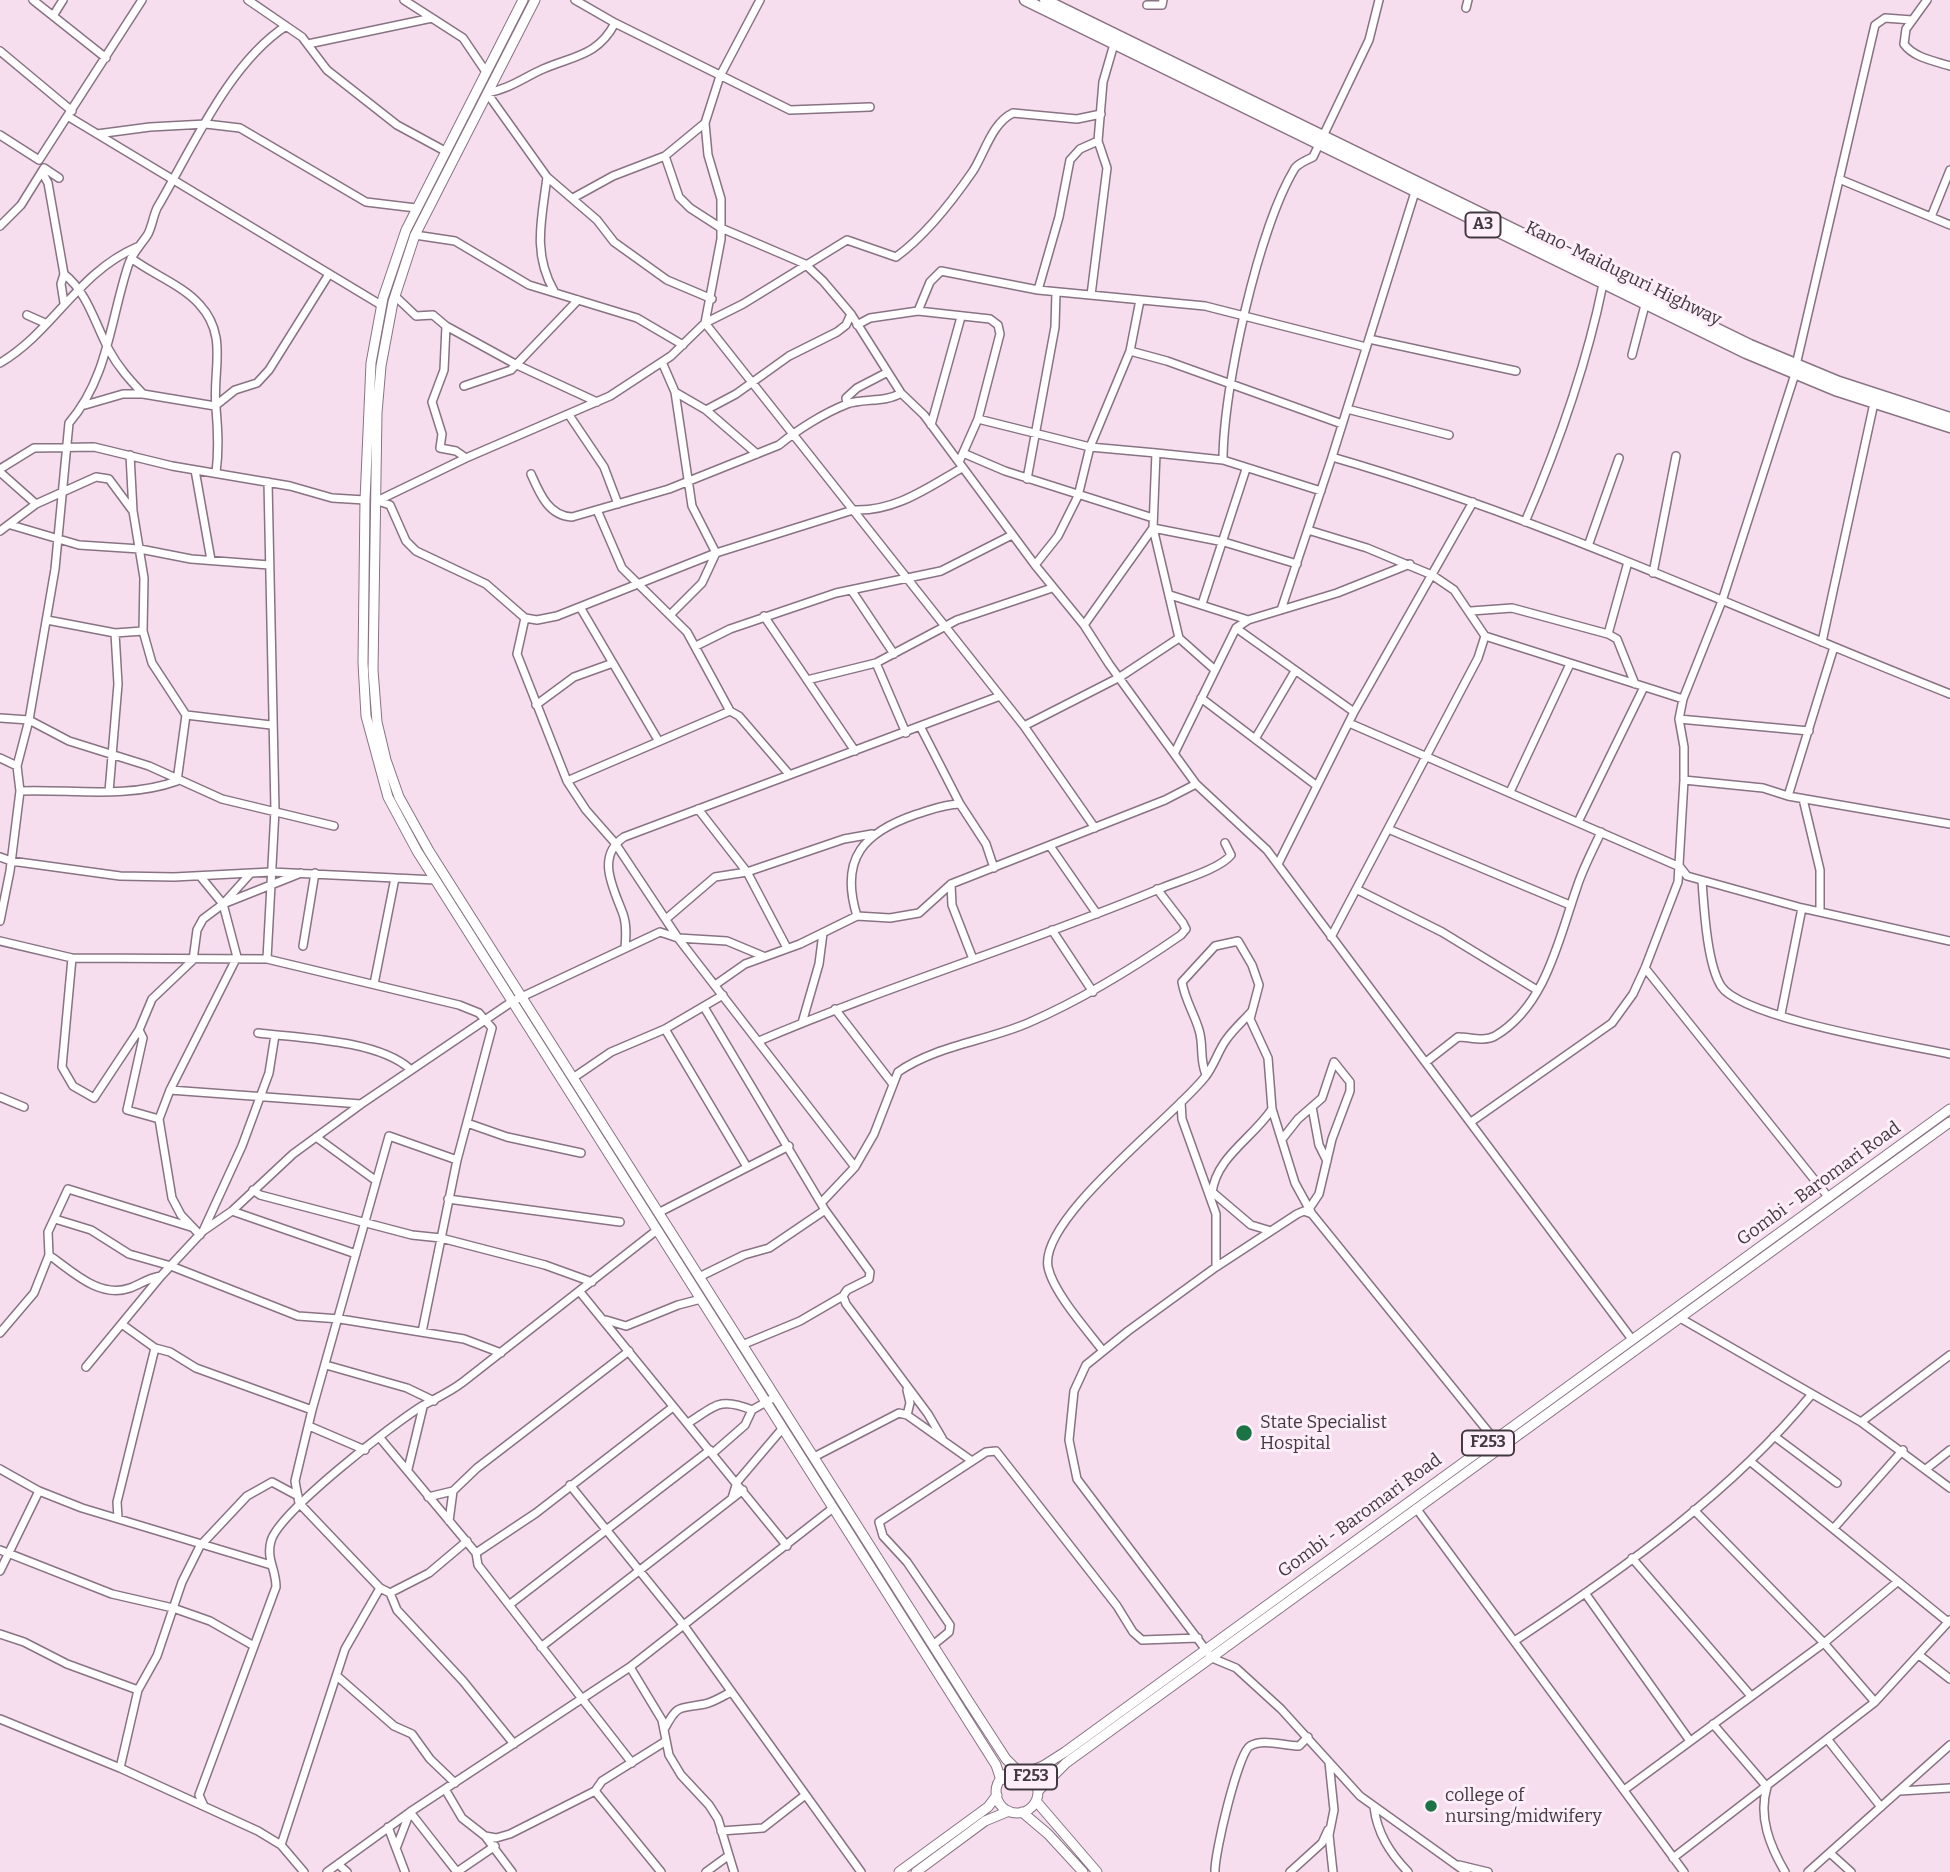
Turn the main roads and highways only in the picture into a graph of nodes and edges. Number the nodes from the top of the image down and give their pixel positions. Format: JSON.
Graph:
{"nodes":[{"id":1,"x":523,"y":0,"type":"edge"},
{"id":2,"x":535,"y":0,"type":"edge"},
{"id":3,"x":1025,"y":0,"type":"edge"},
{"id":4,"x":1045,"y":0,"type":"edge"},
{"id":5,"x":1320,"y":140,"type":"junction"},
{"id":6,"x":1796,"y":369,"type":"junction"},
{"id":7,"x":1950,"y":418,"type":"edge"},
{"id":8,"x":1950,"y":427,"type":"edge"},
{"id":9,"x":517,"y":999,"type":"junction"},
{"id":10,"x":1950,"y":1110,"type":"edge"},
{"id":11,"x":1950,"y":1122,"type":"edge"},
{"id":12,"x":1022,"y":1772,"type":"junction"},
{"id":13,"x":1001,"y":1780,"type":"junction"},
{"id":14,"x":997,"y":1795,"type":"junction"},
{"id":15,"x":1037,"y":1796,"type":"junction"},
{"id":16,"x":1009,"y":1811,"type":"junction"},
{"id":17,"x":1022,"y":1812,"type":"junction"},
{"id":18,"x":899,"y":1872,"type":"edge"},
{"id":19,"x":916,"y":1872,"type":"edge"},
{"id":20,"x":1083,"y":1872,"type":"edge"},
{"id":21,"x":1097,"y":1872,"type":"edge"}],
"edges":[{"from":1,"to":9,"type":"main road"},
{"from":2,"to":9,"type":"main road"},
{"from":3,"to":5,"type":"highway","name":"Kano-Maiduguri Highway","number":"A3"},
{"from":4,"to":5,"type":"highway","name":"Kano-Maiduguri Highway","number":"A3"},
{"from":5,"to":6,"type":"highway","name":"Kano-Maiduguri Highway","number":"A3"},
{"from":5,"to":6,"type":"highway","name":"Kano-Maiduguri Highway","number":"A3"},
{"from":6,"to":7,"type":"highway","name":"Kano-Maiduguri Highway","number":"A3"},
{"from":6,"to":8,"type":"highway","name":"Kano-Maiduguri Highway","number":"A3"},
{"from":9,"to":12,"type":"main road"},
{"from":9,"to":13,"type":"main road"},
{"from":10,"to":12,"type":"main road","name":"Gombi - Baromari Road","number":"F253"},
{"from":11,"to":15,"type":"main road","name":"Gombi - Baromari Road","number":"F253"},
{"from":12,"to":13,"type":"main road","number":"F253"},
{"from":12,"to":15,"type":"main road","number":"F253"},
{"from":13,"to":14,"type":"main road","number":"F253"},
{"from":14,"to":16,"type":"main road","number":"F253"},
{"from":14,"to":18,"type":"main road","number":"F253"},
{"from":15,"to":17,"type":"main road","number":"F253"},
{"from":15,"to":21,"type":"main road"},
{"from":16,"to":17,"type":"main road","number":"F253"},
{"from":16,"to":19,"type":"main road","number":"F253"},
{"from":17,"to":20,"type":"main road"}]}
